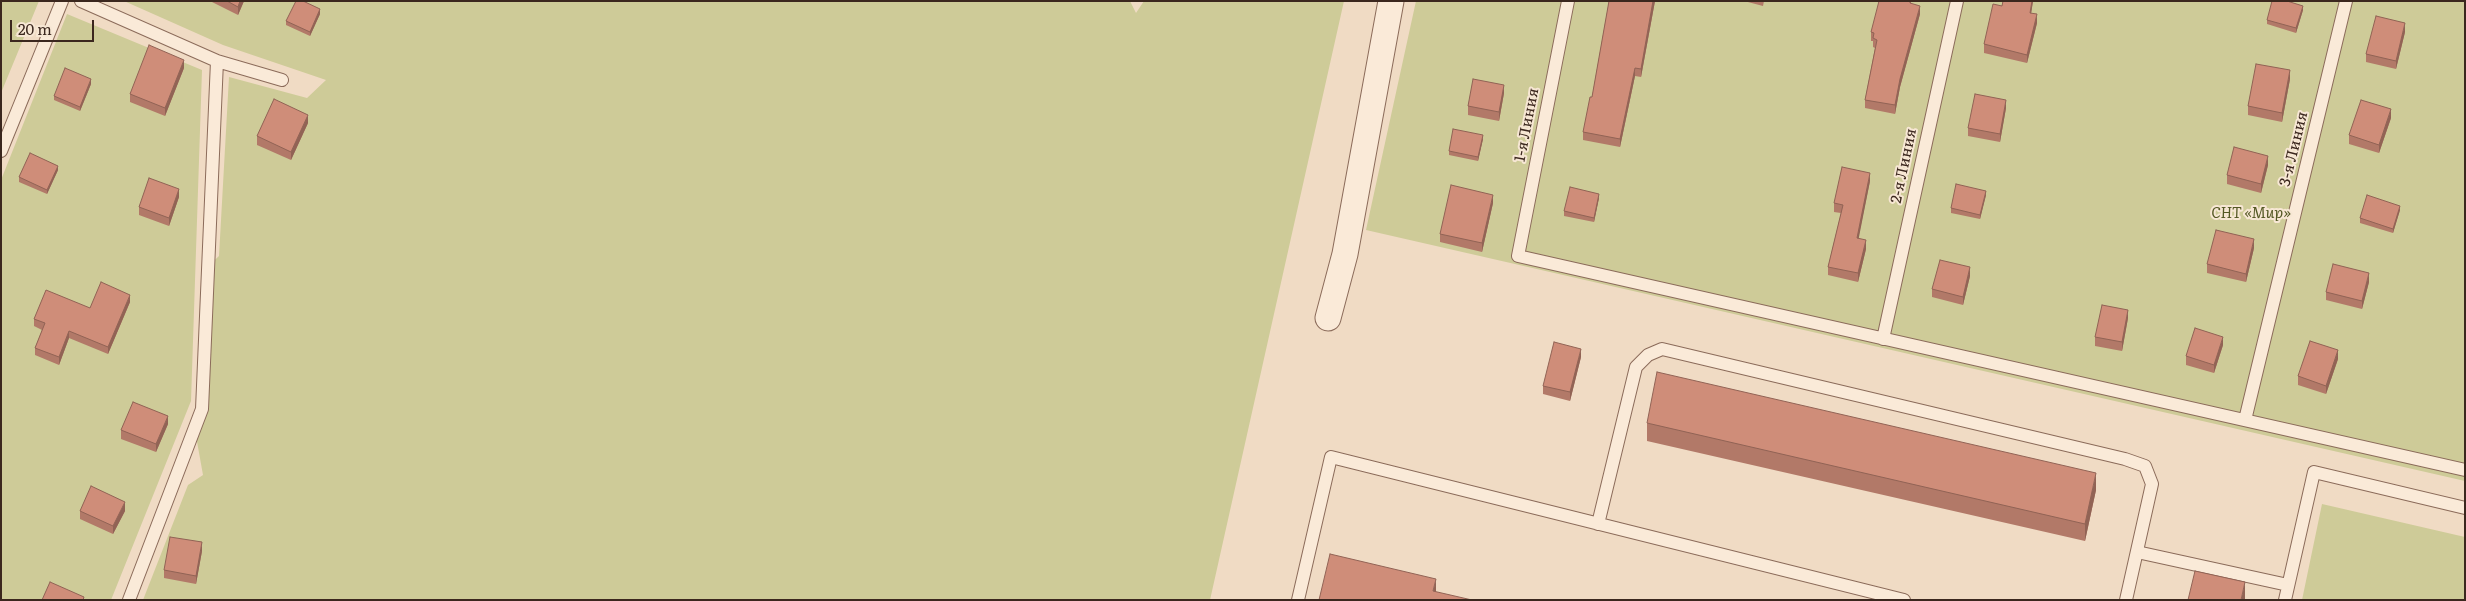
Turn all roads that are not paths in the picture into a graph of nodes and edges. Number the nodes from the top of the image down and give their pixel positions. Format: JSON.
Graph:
{"nodes":[{"id":1,"x":62,"y":1,"type":"edge"},
{"id":2,"x":81,"y":1,"type":"edge"},
{"id":3,"x":1391,"y":1,"type":"edge"},
{"id":4,"x":1568,"y":1,"type":"edge"},
{"id":5,"x":1957,"y":1,"type":"edge"},
{"id":6,"x":2346,"y":1,"type":"edge"},
{"id":7,"x":216,"y":61,"type":"junction"},
{"id":8,"x":282,"y":80,"type":"dead end"},
{"id":9,"x":1,"y":151,"type":"edge"},
{"id":10,"x":1328,"y":318,"type":"dead end"},
{"id":11,"x":1883,"y":339,"type":"junction"},
{"id":12,"x":2245,"y":420,"type":"junction"},
{"id":13,"x":2465,"y":470,"type":"edge"},
{"id":14,"x":2465,"y":508,"type":"edge"},
{"id":15,"x":1598,"y":524,"type":"junction"},
{"id":16,"x":2137,"y":552,"type":"junction"},
{"id":17,"x":2288,"y":585,"type":"junction"},
{"id":18,"x":129,"y":600,"type":"edge"},
{"id":19,"x":1298,"y":600,"type":"edge"},
{"id":20,"x":1904,"y":600,"type":"edge"},
{"id":21,"x":2126,"y":600,"type":"edge"},
{"id":22,"x":2285,"y":600,"type":"edge"}],
"edges":[{"from":1,"to":9,"type":"lane"},
{"from":2,"to":7,"type":"lane"},
{"from":3,"to":10,"type":"street"},
{"from":4,"to":11,"type":"lane","name":"1-я Линия"},
{"from":5,"to":11,"type":"lane","name":"2-я Линия"},
{"from":6,"to":12,"type":"lane","name":"3-я Линия"},
{"from":7,"to":8,"type":"lane"},
{"from":7,"to":18,"type":"lane"},
{"from":11,"to":12,"type":"lane"},
{"from":12,"to":13,"type":"lane"},
{"from":14,"to":17,"type":"lane"},
{"from":15,"to":16,"type":"lane"},
{"from":15,"to":19,"type":"lane"},
{"from":15,"to":20,"type":"lane"},
{"from":16,"to":17,"type":"lane"},
{"from":16,"to":21,"type":"lane"},
{"from":17,"to":22,"type":"lane"}]}
